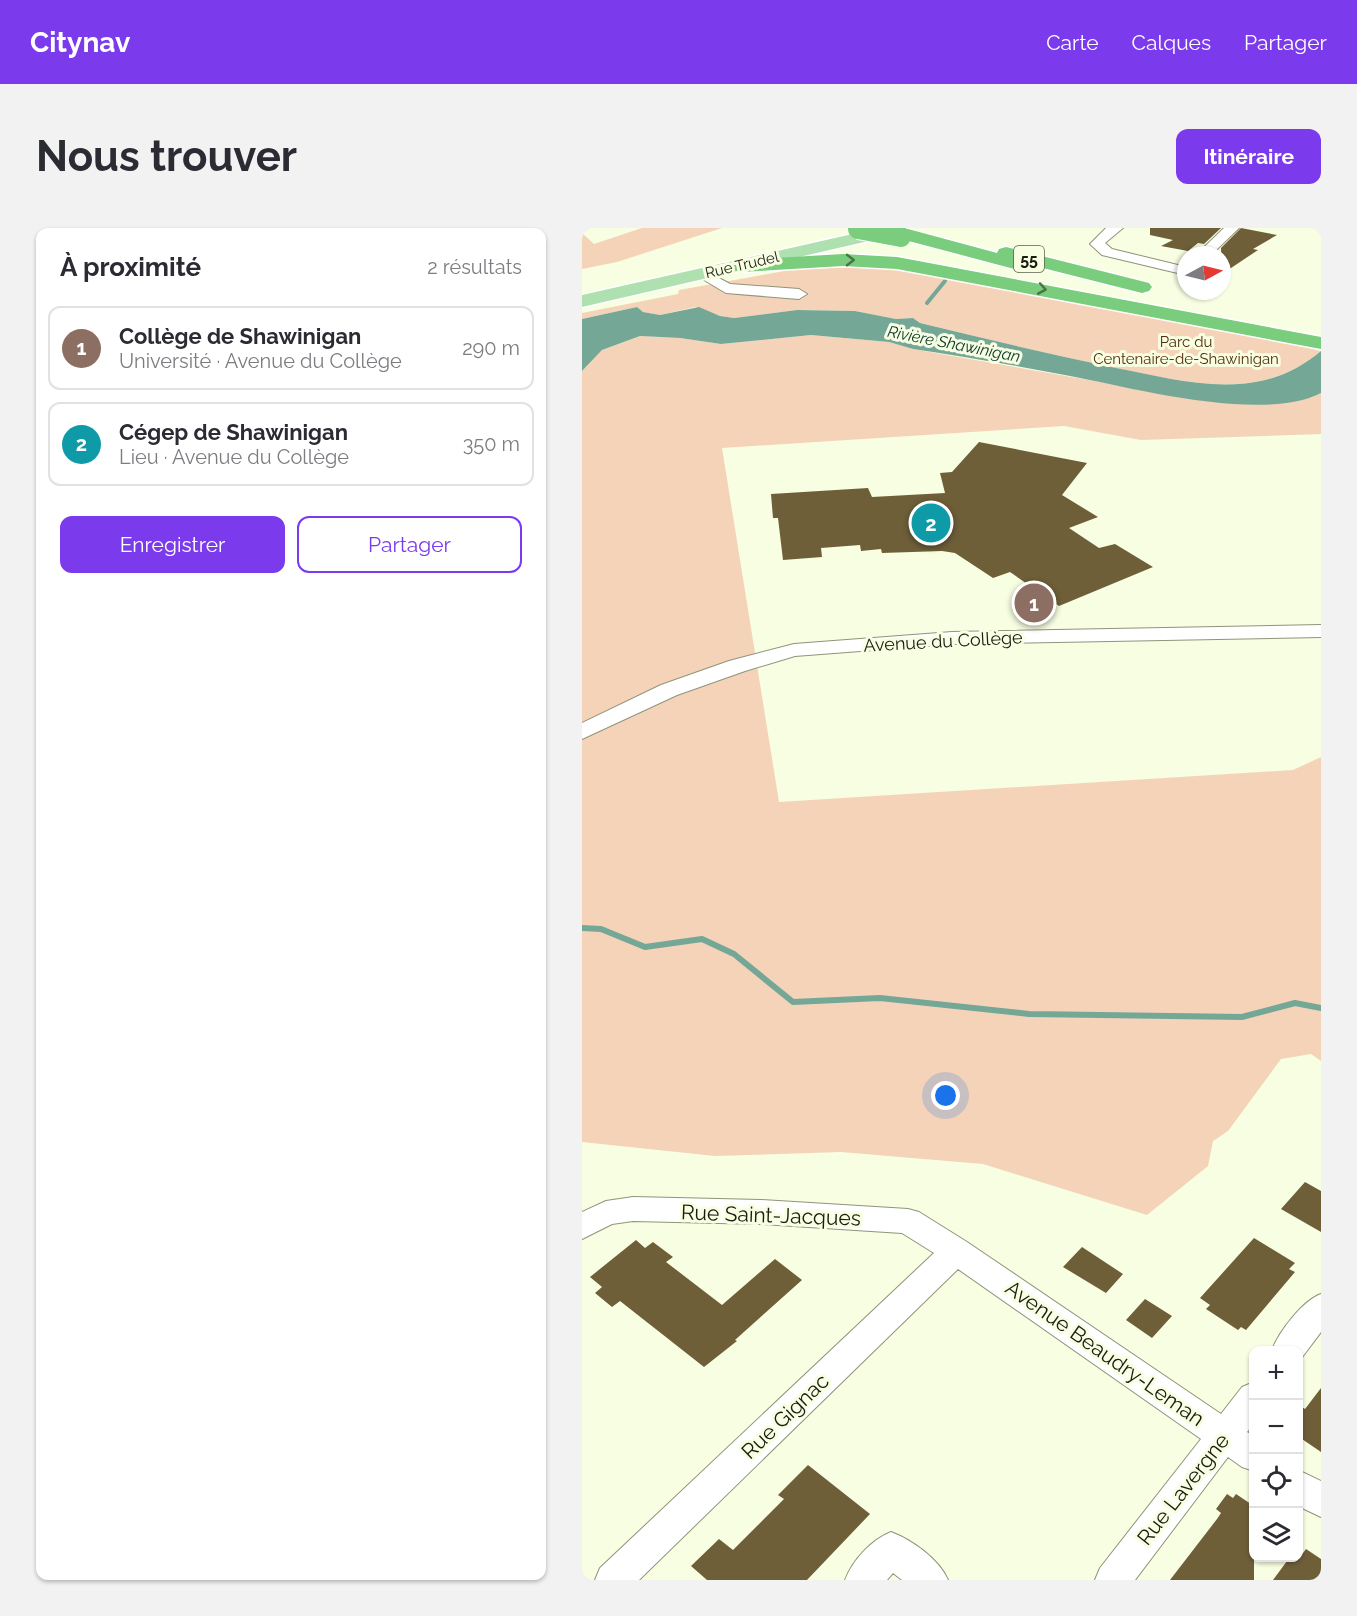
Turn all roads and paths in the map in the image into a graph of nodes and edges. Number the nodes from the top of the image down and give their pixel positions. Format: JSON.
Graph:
{"nodes":[{"id":1,"x":856,"y":228,"type":"edge"},
{"id":2,"x":880,"y":228,"type":"edge"},
{"id":3,"x":1116,"y":228,"type":"edge"},
{"id":4,"x":1232,"y":228,"type":"edge"},
{"id":5,"x":908,"y":232,"type":"edge"},
{"id":6,"x":947,"y":237,"type":"edge"},
{"id":7,"x":1213,"y":246,"type":"edge"},
{"id":8,"x":741,"y":266,"type":"junction"},
{"id":9,"x":1177,"y":269,"type":"edge"},
{"id":10,"x":704,"y":274,"type":"junction"},
{"id":11,"x":1136,"y":286,"type":"junction"},
{"id":12,"x":776,"y":292,"type":"junction"},
{"id":13,"x":1159,"y":292,"type":"dead end"},
{"id":14,"x":799,"y":294,"type":"dead end"},
{"id":15,"x":1188,"y":300,"type":"edge"},
{"id":16,"x":582,"y":301,"type":"edge"},
{"id":17,"x":764,"y":304,"type":"dead end"},
{"id":18,"x":1280,"y":330,"type":"junction"},
{"id":19,"x":1321,"y":333,"type":"edge"},
{"id":20,"x":1321,"y":342,"type":"edge"},
{"id":21,"x":1321,"y":631,"type":"edge"},
{"id":22,"x":582,"y":732,"type":"edge"},
{"id":23,"x":582,"y":1227,"type":"edge"},
{"id":24,"x":956,"y":1251,"type":"junction"},
{"id":25,"x":1321,"y":1307,"type":"edge"},
{"id":26,"x":1291,"y":1346,"type":"edge"},
{"id":27,"x":1252,"y":1400,"type":"edge"},
{"id":28,"x":1224,"y":1436,"type":"junction"},
{"id":29,"x":1251,"y":1454,"type":"edge"},
{"id":30,"x":1303,"y":1489,"type":"edge"},
{"id":31,"x":1321,"y":1501,"type":"edge"},
{"id":32,"x":613,"y":1580,"type":"edge"},
{"id":33,"x":863,"y":1580,"type":"edge"},
{"id":34,"x":930,"y":1580,"type":"edge"},
{"id":35,"x":1113,"y":1580,"type":"edge"}],
"edges":[{"from":1,"to":5,"type":"highway","bridge":true},
{"from":2,"to":5,"type":"highway","number":"55","bridge":true},
{"from":3,"to":9,"type":"street"},
{"from":4,"to":7,"type":"street"},
{"from":5,"to":6,"type":"highway"},
{"from":5,"to":8,"type":"main road","name":"Rue Trudel"},
{"from":5,"to":11,"type":"highway","number":"55"},
{"from":6,"to":11,"type":"highway"},
{"from":6,"to":18,"type":"highway","number":"55"},
{"from":8,"to":10,"type":"main road","name":"Rue Trudel"},
{"from":8,"to":18,"type":"highway","one_way":true},
{"from":10,"to":12,"type":"street"},
{"from":10,"to":16,"type":"main road","name":"Rue Trudel"},
{"from":11,"to":13,"type":"highway","number":"55"},
{"from":12,"to":14,"type":"street"},
{"from":12,"to":17,"type":"street"},
{"from":15,"to":18,"type":"highway","number":"55"},
{"from":18,"to":19,"type":"highway","number":"55"},
{"from":18,"to":20,"type":"highway"},
{"from":21,"to":22,"type":"street","name":"Avenue du Collège"},
{"from":23,"to":24,"type":"street","name":"Rue Saint-Jacques"},
{"from":24,"to":28,"type":"street","name":"Avenue Beaudry-Leman"},
{"from":24,"to":32,"type":"street","name":"Rue Gignac"},
{"from":25,"to":26,"type":"street"},
{"from":27,"to":28,"type":"street","name":"Rue Lavergne"},
{"from":28,"to":29,"type":"street","name":"Avenue Beaudry-Leman"},
{"from":28,"to":35,"type":"street","name":"Rue Lavergne"},
{"from":30,"to":31,"type":"street"},
{"from":33,"to":34,"type":"street"}]}
